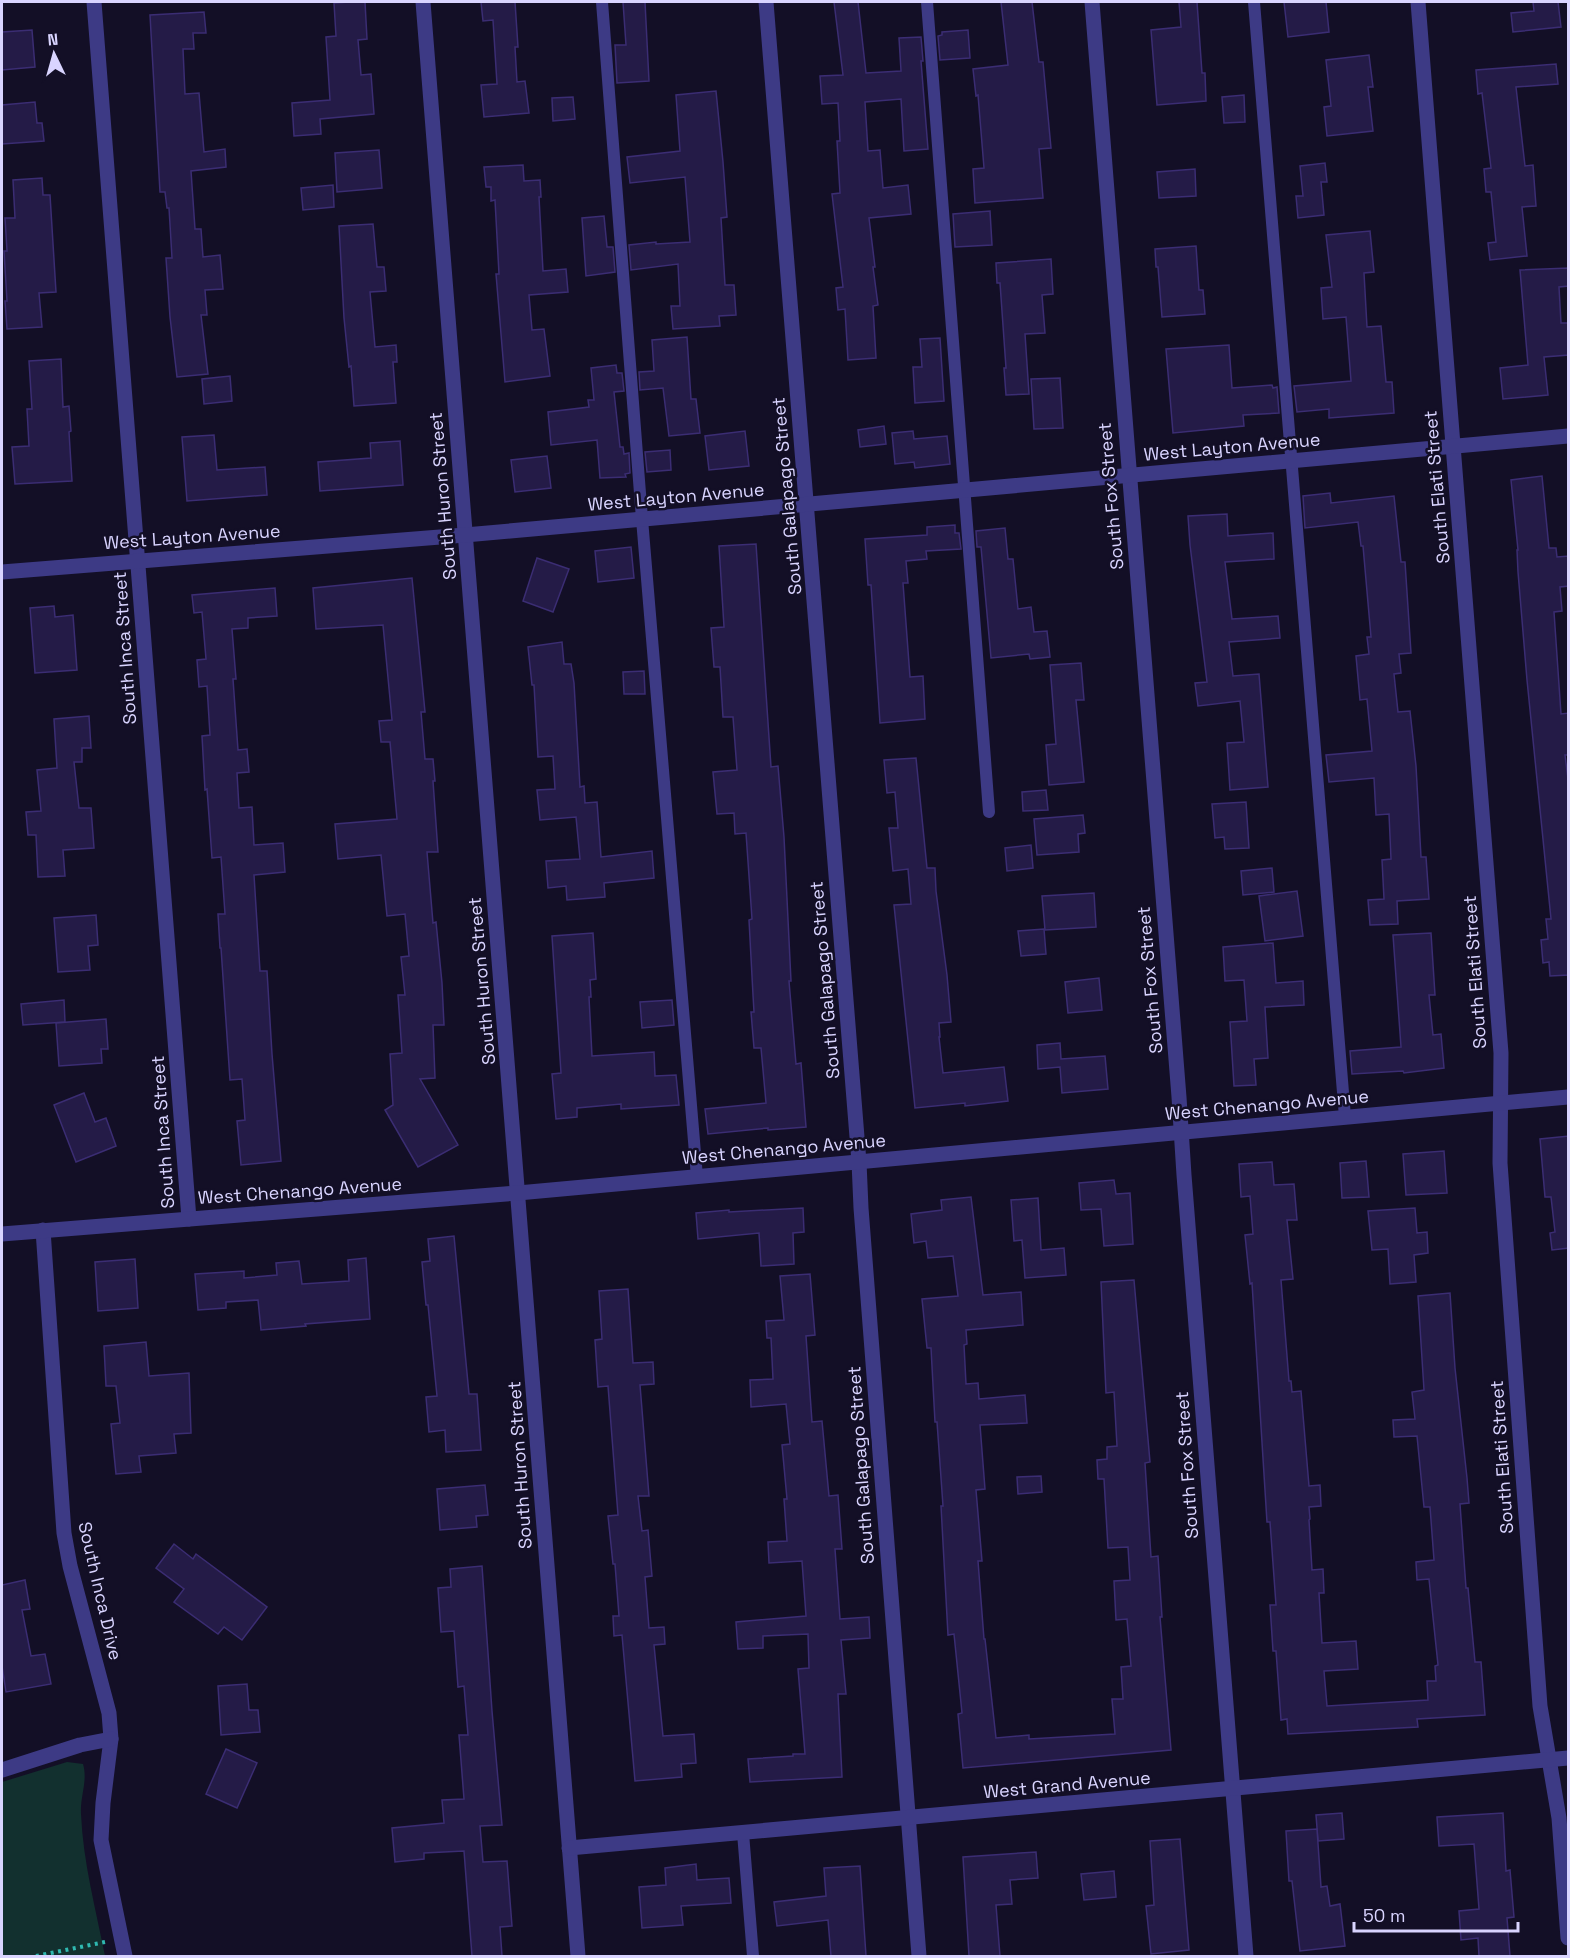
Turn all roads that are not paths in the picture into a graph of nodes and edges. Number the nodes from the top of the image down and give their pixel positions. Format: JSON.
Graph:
{"nodes":[{"id":1,"x":94,"y":2,"type":"edge"},
{"id":2,"x":423,"y":2,"type":"edge"},
{"id":3,"x":602,"y":2,"type":"edge"},
{"id":4,"x":766,"y":2,"type":"edge"},
{"id":5,"x":927,"y":2,"type":"edge"},
{"id":6,"x":1092,"y":2,"type":"edge"},
{"id":7,"x":1254,"y":2,"type":"edge"},
{"id":8,"x":1419,"y":2,"type":"edge"},
{"id":9,"x":1569,"y":436,"type":"edge"},
{"id":10,"x":1453,"y":446,"type":"junction"},
{"id":11,"x":1290,"y":461,"type":"junction"},
{"id":12,"x":1129,"y":476,"type":"junction"},
{"id":13,"x":965,"y":490,"type":"junction"},
{"id":14,"x":807,"y":504,"type":"junction"},
{"id":15,"x":642,"y":519,"type":"junction"},
{"id":16,"x":465,"y":535,"type":"junction"},
{"id":17,"x":138,"y":560,"type":"junction"},
{"id":18,"x":2,"y":572,"type":"edge"},
{"id":19,"x":989,"y":812,"type":"dead end"},
{"id":20,"x":1569,"y":1097,"type":"edge"},
{"id":21,"x":1501,"y":1103,"type":"junction"},
{"id":22,"x":1345,"y":1117,"type":"junction"},
{"id":23,"x":1181,"y":1133,"type":"junction"},
{"id":24,"x":859,"y":1162,"type":"junction"},
{"id":25,"x":697,"y":1177,"type":"junction"},
{"id":26,"x":518,"y":1193,"type":"junction"},
{"id":27,"x":189,"y":1219,"type":"junction"},
{"id":28,"x":43,"y":1230,"type":"junction"},
{"id":29,"x":2,"y":1234,"type":"edge"},
{"id":30,"x":111,"y":1739,"type":"junction"},
{"id":31,"x":1569,"y":1758,"type":"edge"},
{"id":32,"x":1549,"y":1760,"type":"junction"},
{"id":33,"x":2,"y":1770,"type":"edge"},
{"id":34,"x":1231,"y":1790,"type":"junction"},
{"id":35,"x":908,"y":1818,"type":"junction"},
{"id":36,"x":743,"y":1833,"type":"junction"},
{"id":37,"x":569,"y":1848,"type":"junction"},
{"id":38,"x":1569,"y":1938,"type":"edge"},
{"id":39,"x":124,"y":1956,"type":"edge"},
{"id":40,"x":578,"y":1956,"type":"edge"},
{"id":41,"x":753,"y":1956,"type":"edge"},
{"id":42,"x":919,"y":1956,"type":"edge"},
{"id":43,"x":1246,"y":1956,"type":"edge"}],
"edges":[{"from":1,"to":17,"type":"street","name":"South Inca Street"},
{"from":2,"to":16,"type":"street","name":"South Huron Street"},
{"from":3,"to":15,"type":"lane"},
{"from":4,"to":14,"type":"street","name":"South Galapago Street"},
{"from":5,"to":13,"type":"lane"},
{"from":6,"to":12,"type":"street","name":"South Fox Street"},
{"from":7,"to":11,"type":"lane"},
{"from":8,"to":10,"type":"street","name":"South Elati Street"},
{"from":9,"to":10,"type":"street","name":"West Layton Avenue"},
{"from":10,"to":11,"type":"street","name":"West Layton Avenue"},
{"from":10,"to":21,"type":"street","name":"South Elati Street"},
{"from":11,"to":12,"type":"street","name":"West Layton Avenue"},
{"from":11,"to":22,"type":"lane"},
{"from":12,"to":13,"type":"street","name":"West Layton Avenue"},
{"from":12,"to":23,"type":"street","name":"South Fox Street"},
{"from":13,"to":14,"type":"street","name":"West Layton Avenue"},
{"from":13,"to":19,"type":"lane"},
{"from":14,"to":15,"type":"street","name":"West Layton Avenue"},
{"from":14,"to":24,"type":"street","name":"South Galapago Street"},
{"from":15,"to":16,"type":"street","name":"West Layton Avenue"},
{"from":15,"to":25,"type":"lane"},
{"from":16,"to":17,"type":"street","name":"West Layton Avenue"},
{"from":16,"to":26,"type":"street","name":"South Huron Street"},
{"from":17,"to":18,"type":"street","name":"West Layton Avenue"},
{"from":17,"to":27,"type":"street","name":"South Inca Street"},
{"from":20,"to":21,"type":"street","name":"West Chenango Avenue"},
{"from":21,"to":22,"type":"street","name":"West Chenango Avenue"},
{"from":21,"to":32,"type":"street","name":"South Elati Street"},
{"from":22,"to":23,"type":"street","name":"West Chenango Avenue"},
{"from":23,"to":24,"type":"street","name":"West Chenango Avenue"},
{"from":23,"to":34,"type":"street","name":"South Fox Street"},
{"from":24,"to":25,"type":"street","name":"West Chenango Avenue"},
{"from":24,"to":35,"type":"street","name":"South Galapago Street"},
{"from":25,"to":26,"type":"street","name":"West Chenango Avenue"},
{"from":26,"to":27,"type":"street","name":"West Chenango Avenue"},
{"from":26,"to":37,"type":"street","name":"South Huron Street"},
{"from":27,"to":28,"type":"street","name":"West Chenango Avenue"},
{"from":28,"to":29,"type":"street","name":"West Chenango Avenue"},
{"from":28,"to":30,"type":"street","name":"South Inca Drive"},
{"from":30,"to":33,"type":"street"},
{"from":30,"to":39,"type":"street","name":"South Inca Drive"},
{"from":31,"to":32,"type":"street","name":"West Grand Avenue"},
{"from":32,"to":34,"type":"street","name":"West Grand Avenue"},
{"from":32,"to":38,"type":"street","name":"South Elati Street"},
{"from":34,"to":35,"type":"street","name":"West Grand Avenue"},
{"from":34,"to":43,"type":"street","name":"South Fox Street"},
{"from":35,"to":36,"type":"street","name":"West Grand Avenue"},
{"from":35,"to":42,"type":"street","name":"South Galapago Street"},
{"from":36,"to":37,"type":"street","name":"West Grand Avenue"},
{"from":36,"to":41,"type":"lane"},
{"from":37,"to":40,"type":"street","name":"South Huron Street"}]}
